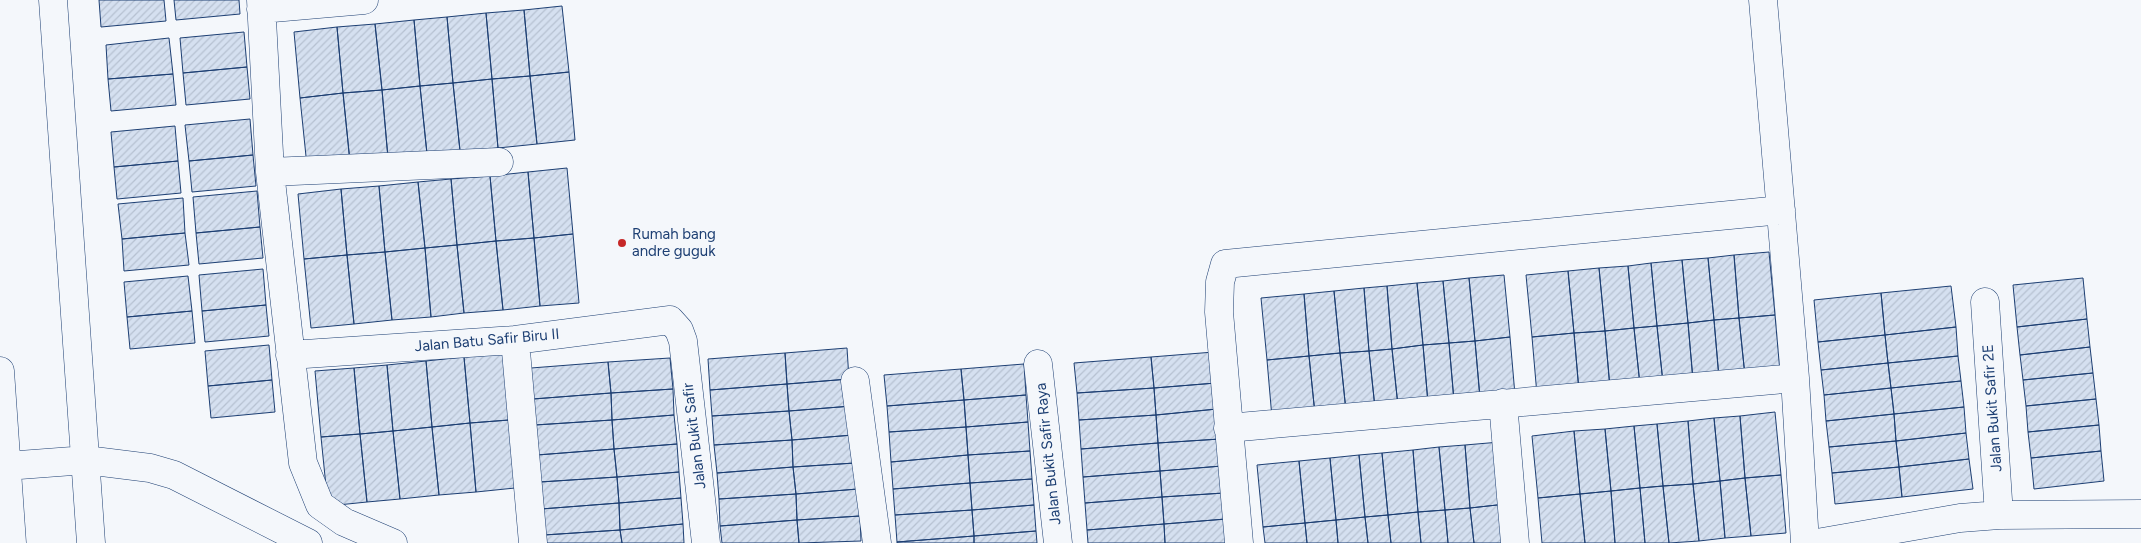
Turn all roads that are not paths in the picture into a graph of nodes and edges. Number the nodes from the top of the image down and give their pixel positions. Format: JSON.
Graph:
{"nodes":[{"id":1,"x":53,"y":0,"type":"edge"},
{"id":2,"x":364,"y":0,"type":"edge"},
{"id":3,"x":1763,"y":0,"type":"edge"},
{"id":4,"x":261,"y":4,"type":"edge"},
{"id":5,"x":499,"y":162,"type":"dead end"},
{"id":6,"x":270,"y":172,"type":"junction"},
{"id":7,"x":1781,"y":210,"type":"junction"},
{"id":8,"x":1984,"y":302,"type":"dead end"},
{"id":9,"x":679,"y":330,"type":"joint"},
{"id":10,"x":515,"y":340,"type":"junction"},
{"id":11,"x":290,"y":355,"type":"junction"},
{"id":12,"x":1038,"y":364,"type":"dead end"},
{"id":13,"x":0,"y":370,"type":"edge"},
{"id":14,"x":1795,"y":378,"type":"junction"},
{"id":15,"x":855,"y":381,"type":"dead end"},
{"id":16,"x":1503,"y":404,"type":"junction"},
{"id":17,"x":2,"y":417,"type":"edge"},
{"id":18,"x":1228,"y":428,"type":"junction"},
{"id":19,"x":14,"y":460,"type":"junction"},
{"id":20,"x":78,"y":460,"type":"junction"},
{"id":21,"x":2141,"y":514,"type":"edge"},
{"id":22,"x":1999,"y":515,"type":"junction"},
{"id":23,"x":12,"y":543,"type":"edge"},
{"id":24,"x":91,"y":543,"type":"edge"},
{"id":25,"x":308,"y":543,"type":"edge"},
{"id":26,"x":393,"y":543,"type":"edge"},
{"id":27,"x":533,"y":543,"type":"edge"},
{"id":28,"x":706,"y":543,"type":"edge"},
{"id":29,"x":877,"y":543,"type":"edge"},
{"id":30,"x":1058,"y":543,"type":"edge"},
{"id":31,"x":1239,"y":543,"type":"edge"},
{"id":32,"x":1515,"y":543,"type":"edge"},
{"id":33,"x":1805,"y":543,"type":"edge"},
{"id":34,"x":1817,"y":543,"type":"edge"}],
"edges":[{"from":1,"to":20,"type":"street"},
{"from":2,"to":4,"type":"street"},
{"from":3,"to":7,"type":"street"},
{"from":4,"to":6,"type":"street"},
{"from":5,"to":6,"type":"street"},
{"from":6,"to":11,"type":"street"},
{"from":7,"to":14,"type":"street"},
{"from":7,"to":18,"type":"street"},
{"from":8,"to":22,"type":"street","name":"Jalan Bukit Safir 2E"},
{"from":9,"to":10,"type":"street","name":"Jalan Batu Safir Biru II"},
{"from":9,"to":28,"type":"street","name":"Jalan Bukit Safir"},
{"from":10,"to":11,"type":"street","name":"Jalan Batu Safir Biru II"},
{"from":10,"to":27,"type":"street"},
{"from":11,"to":26,"type":"street"},
{"from":12,"to":30,"type":"street","name":"Jalan Bukit Safir Raya"},
{"from":13,"to":17,"type":"street"},
{"from":14,"to":16,"type":"street"},
{"from":14,"to":33,"type":"street"},
{"from":15,"to":29,"type":"street"},
{"from":16,"to":18,"type":"street"},
{"from":16,"to":32,"type":"street"},
{"from":17,"to":19,"type":"street"},
{"from":18,"to":31,"type":"street"},
{"from":19,"to":20,"type":"street"},
{"from":19,"to":23,"type":"street"},
{"from":20,"to":24,"type":"street"},
{"from":20,"to":25,"type":"street"},
{"from":21,"to":22,"type":"street"},
{"from":22,"to":34,"type":"street"}]}
